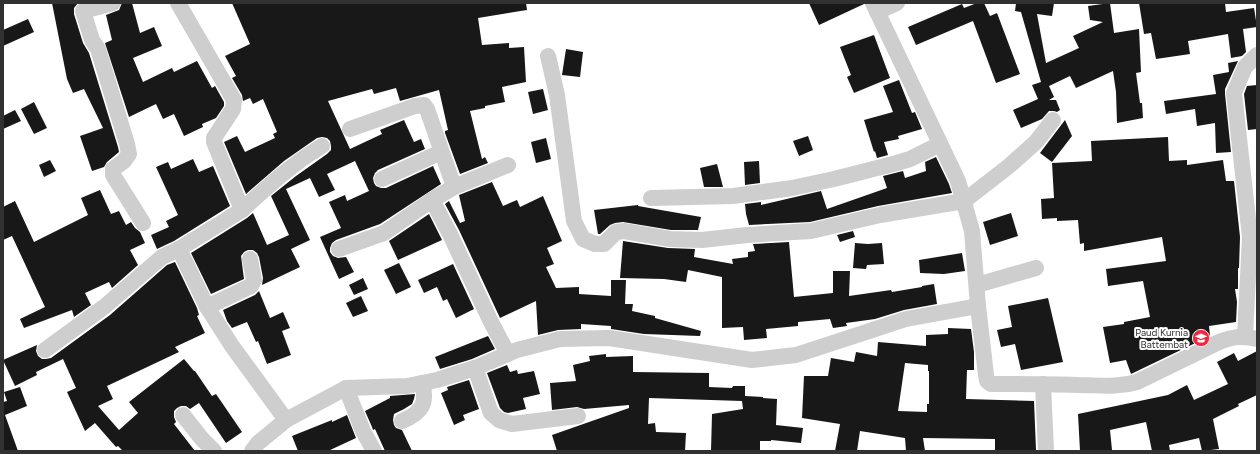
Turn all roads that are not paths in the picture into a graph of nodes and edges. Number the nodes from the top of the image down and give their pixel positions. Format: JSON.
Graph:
{"nodes":[{"id":1,"x":113,"y":3,"type":"edge"},
{"id":2,"x":178,"y":3,"type":"edge"},
{"id":3,"x":897,"y":3,"type":"edge"},
{"id":4,"x":875,"y":8,"type":"edge"},
{"id":5,"x":1257,"y":55,"type":"edge"},
{"id":6,"x":548,"y":56,"type":"dead end"},
{"id":7,"x":1053,"y":120,"type":"dead end"},
{"id":8,"x":350,"y":129,"type":"dead end"},
{"id":9,"x":940,"y":144,"type":"junction"},
{"id":10,"x":322,"y":146,"type":"dead end"},
{"id":11,"x":441,"y":152,"type":"junction"},
{"id":12,"x":508,"y":165,"type":"dead end"},
{"id":13,"x":382,"y":179,"type":"dead end"},
{"id":14,"x":454,"y":188,"type":"junction"},
{"id":15,"x":651,"y":198,"type":"dead end"},
{"id":16,"x":432,"y":200,"type":"junction"},
{"id":17,"x":964,"y":200,"type":"junction"},
{"id":18,"x":242,"y":210,"type":"junction"},
{"id":19,"x":142,"y":223,"type":"dead end"},
{"id":20,"x":179,"y":249,"type":"junction"},
{"id":21,"x":339,"y":249,"type":"dead end"},
{"id":22,"x":250,"y":259,"type":"dead end"},
{"id":23,"x":1036,"y":268,"type":"dead end"},
{"id":24,"x":977,"y":285,"type":"junction"},
{"id":25,"x":978,"y":306,"type":"junction"},
{"id":26,"x":207,"y":307,"type":"junction"},
{"id":27,"x":1251,"y":338,"type":"edge"},
{"id":28,"x":45,"y":350,"type":"dead end"},
{"id":29,"x":508,"y":354,"type":"junction"},
{"id":30,"x":474,"y":368,"type":"junction"},
{"id":31,"x":422,"y":383,"type":"junction"},
{"id":32,"x":1043,"y":384,"type":"junction"},
{"id":33,"x":346,"y":388,"type":"junction"},
{"id":34,"x":183,"y":416,"type":"dead end"},
{"id":35,"x":578,"y":416,"type":"dead end"},
{"id":36,"x":286,"y":420,"type":"junction"},
{"id":37,"x":402,"y":421,"type":"dead end"},
{"id":38,"x":213,"y":450,"type":"edge"},
{"id":39,"x":252,"y":451,"type":"edge"},
{"id":40,"x":374,"y":451,"type":"edge"},
{"id":41,"x":1046,"y":451,"type":"edge"}],
"edges":[{"from":1,"to":19,"type":"street"},
{"from":2,"to":18,"type":"street"},
{"from":3,"to":4,"type":"street"},
{"from":4,"to":9,"type":"street"},
{"from":5,"to":27,"type":"street"},
{"from":6,"to":17,"type":"street"},
{"from":7,"to":17,"type":"street"},
{"from":8,"to":11,"type":"street"},
{"from":9,"to":15,"type":"street"},
{"from":9,"to":17,"type":"street"},
{"from":10,"to":18,"type":"street"},
{"from":11,"to":13,"type":"street"},
{"from":11,"to":14,"type":"street"},
{"from":12,"to":14,"type":"street"},
{"from":14,"to":16,"type":"street"},
{"from":16,"to":21,"type":"street"},
{"from":16,"to":29,"type":"street"},
{"from":17,"to":24,"type":"street"},
{"from":18,"to":20,"type":"street"},
{"from":20,"to":26,"type":"street"},
{"from":20,"to":28,"type":"street"},
{"from":22,"to":26,"type":"street"},
{"from":23,"to":24,"type":"street"},
{"from":24,"to":25,"type":"street"},
{"from":25,"to":29,"type":"street"},
{"from":25,"to":32,"type":"street"},
{"from":26,"to":36,"type":"street"},
{"from":27,"to":32,"type":"street"},
{"from":29,"to":30,"type":"street"},
{"from":30,"to":31,"type":"street"},
{"from":30,"to":35,"type":"street"},
{"from":31,"to":33,"type":"street"},
{"from":31,"to":37,"type":"street"},
{"from":32,"to":41,"type":"street"},
{"from":33,"to":36,"type":"street"},
{"from":33,"to":40,"type":"street"},
{"from":34,"to":38,"type":"street"},
{"from":36,"to":39,"type":"street"}]}
